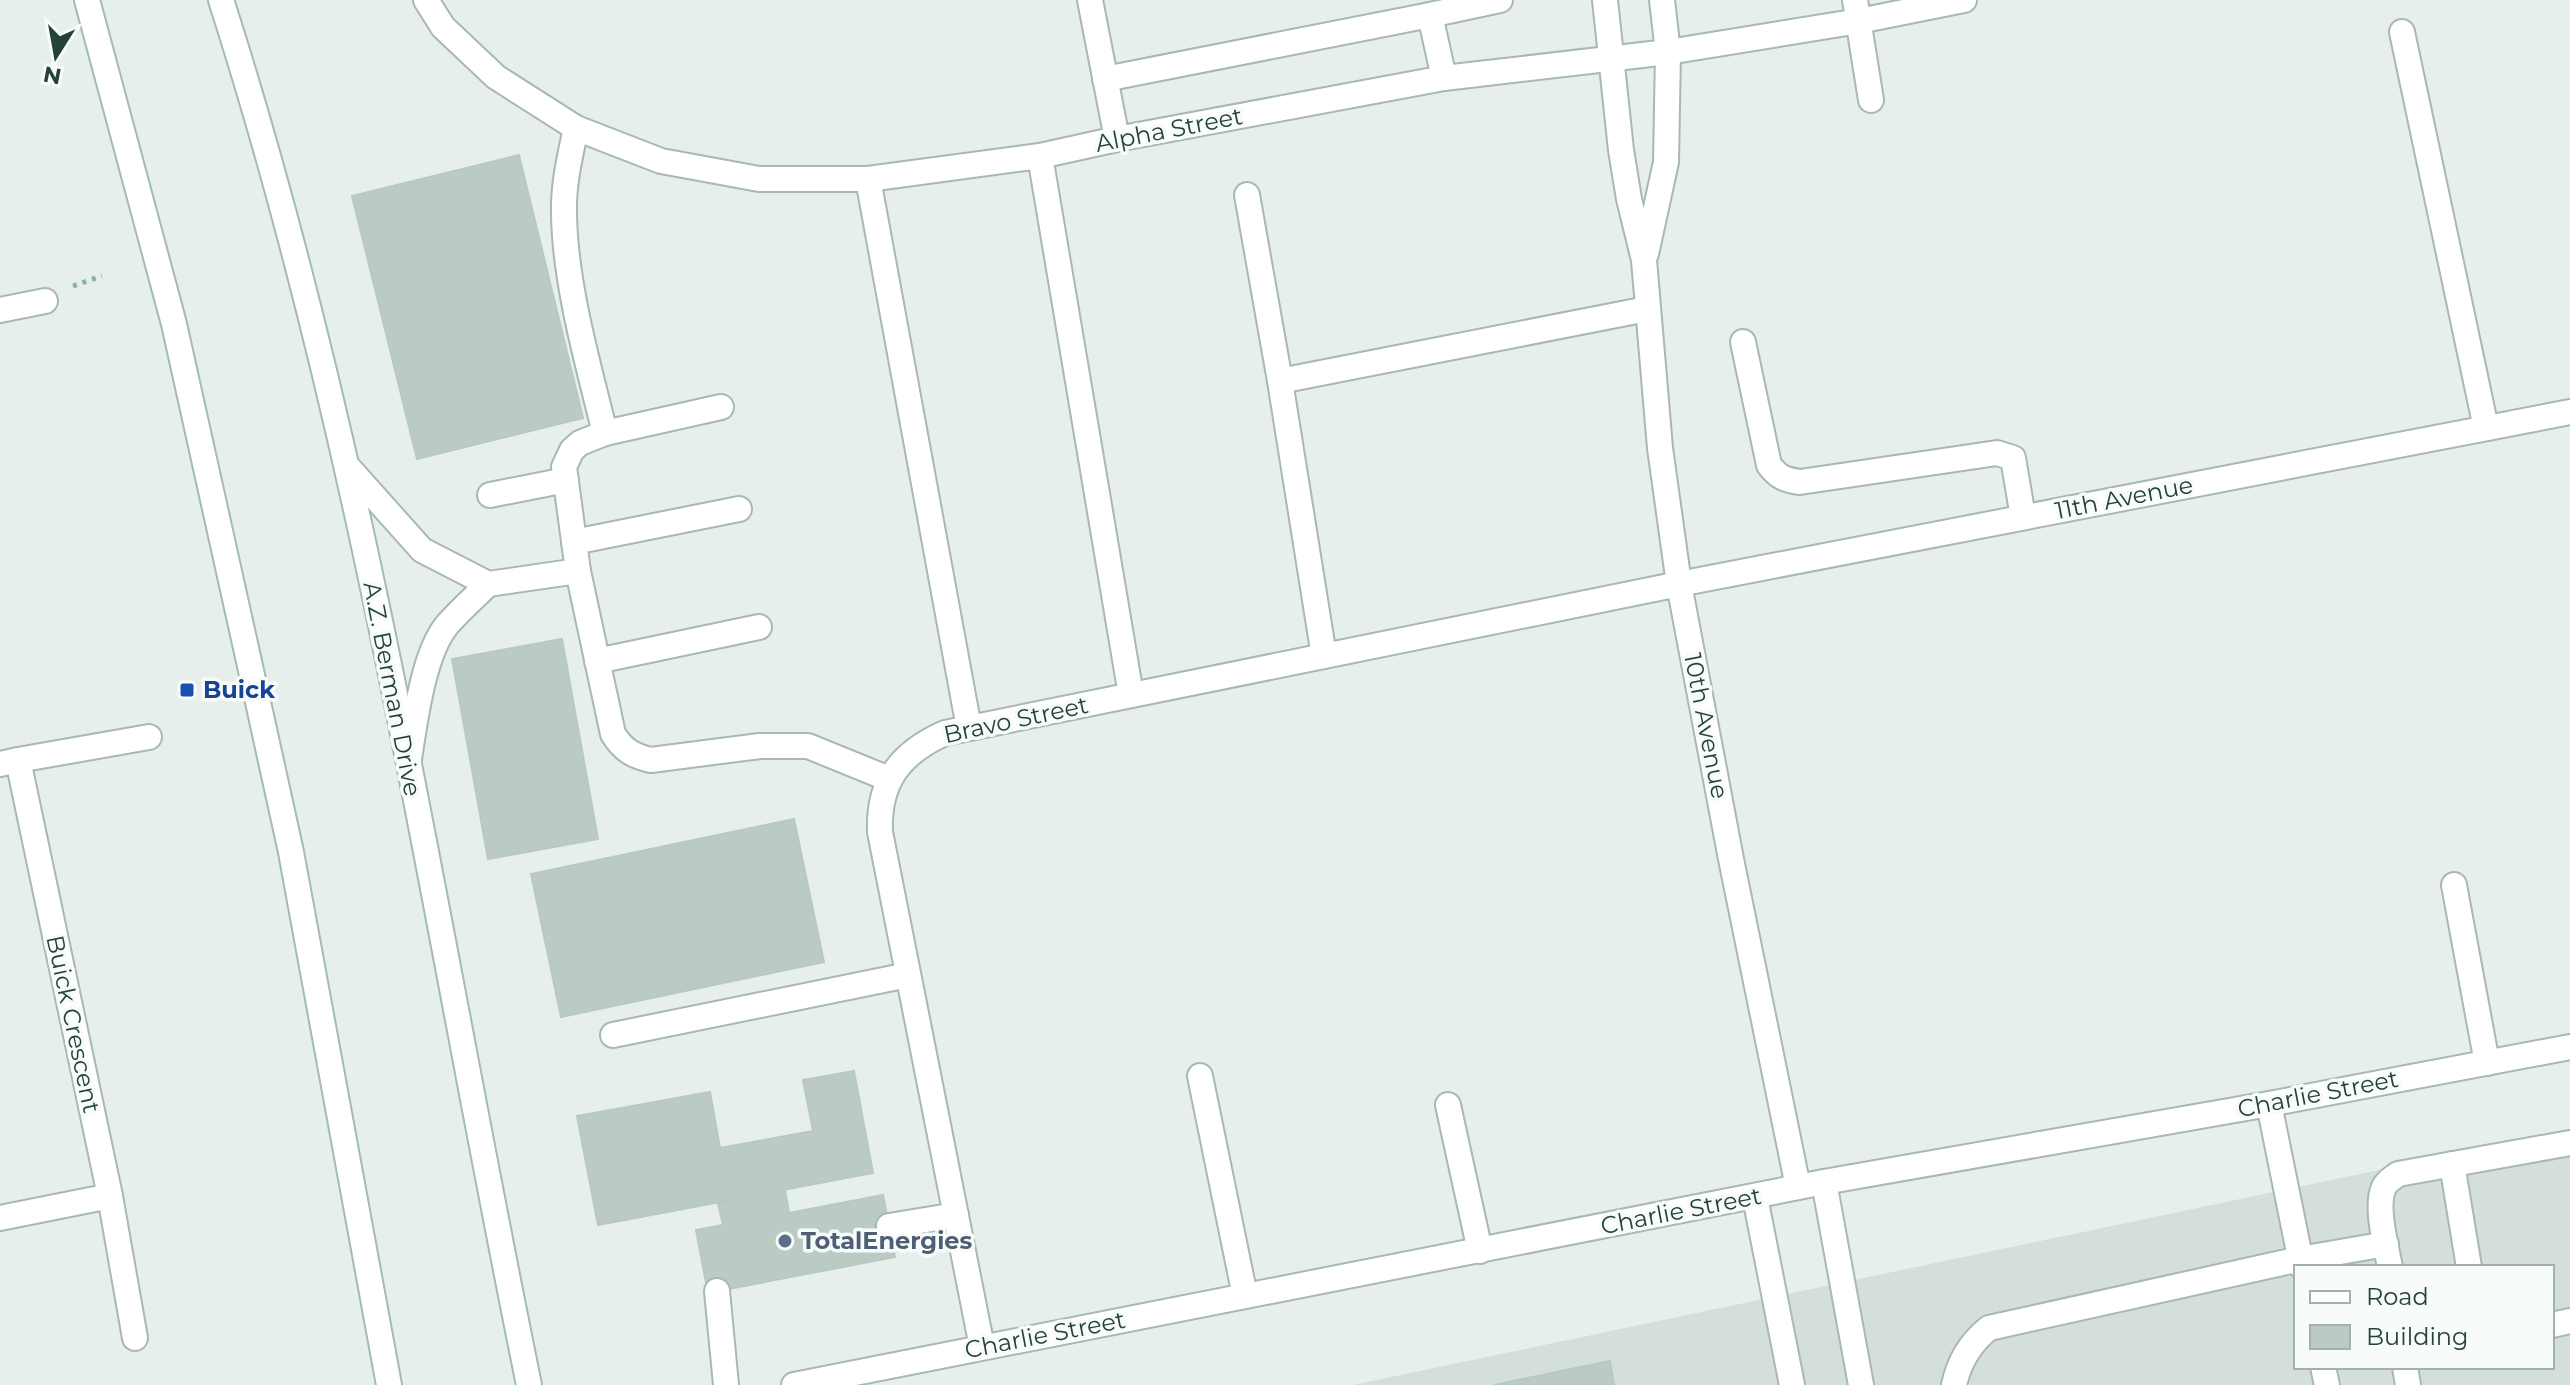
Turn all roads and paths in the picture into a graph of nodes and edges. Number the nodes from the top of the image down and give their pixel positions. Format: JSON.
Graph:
{"nodes":[{"id":1,"x":87,"y":0,"type":"edge"},
{"id":2,"x":221,"y":0,"type":"edge"},
{"id":3,"x":426,"y":0,"type":"edge"},
{"id":4,"x":1090,"y":0,"type":"edge"},
{"id":5,"x":1500,"y":0,"type":"edge"},
{"id":6,"x":1605,"y":0,"type":"edge"},
{"id":7,"x":1662,"y":0,"type":"edge"},
{"id":8,"x":1964,"y":0,"type":"edge"},
{"id":9,"x":1857,"y":10,"type":"edge"},
{"id":10,"x":1430,"y":15,"type":"junction"},
{"id":11,"x":2402,"y":32,"type":"dead end"},
{"id":12,"x":1668,"y":52,"type":"junction"},
{"id":13,"x":1611,"y":57,"type":"junction"},
{"id":14,"x":1444,"y":78,"type":"junction"},
{"id":15,"x":1105,"y":79,"type":"junction"},
{"id":16,"x":1871,"y":100,"type":"dead end"},
{"id":17,"x":576,"y":128,"type":"junction"},
{"id":18,"x":1117,"y":139,"type":"junction"},
{"id":19,"x":1040,"y":156,"type":"junction"},
{"id":20,"x":868,"y":179,"type":"junction"},
{"id":21,"x":1247,"y":195,"type":"dead end"},
{"id":22,"x":1644,"y":260,"type":"junction"},
{"id":23,"x":102,"y":276,"type":"dead end"},
{"id":24,"x":72,"y":286,"type":"dead end"},
{"id":25,"x":45,"y":301,"type":"dead end"},
{"id":26,"x":1647,"y":309,"type":"junction"},
{"id":27,"x":0,"y":310,"type":"edge"},
{"id":28,"x":1743,"y":342,"type":"dead end"},
{"id":29,"x":1280,"y":381,"type":"junction"},
{"id":30,"x":721,"y":407,"type":"dead end"},
{"id":31,"x":2570,"y":412,"type":"edge"},
{"id":32,"x":2486,"y":428,"type":"junction"},
{"id":33,"x":605,"y":433,"type":"junction"},
{"id":34,"x":347,"y":466,"type":"junction"},
{"id":35,"x":566,"y":480,"type":"junction"},
{"id":36,"x":490,"y":495,"type":"dead end"},
{"id":37,"x":739,"y":509,"type":"dead end"},
{"id":38,"x":2023,"y":517,"type":"junction"},
{"id":39,"x":574,"y":542,"type":"junction"},
{"id":40,"x":578,"y":571,"type":"junction"},
{"id":41,"x":488,"y":584,"type":"junction"},
{"id":42,"x":1679,"y":584,"type":"junction"},
{"id":43,"x":759,"y":627,"type":"dead end"},
{"id":44,"x":1324,"y":656,"type":"junction"},
{"id":45,"x":597,"y":661,"type":"junction"},
{"id":46,"x":1131,"y":695,"type":"junction"},
{"id":47,"x":969,"y":728,"type":"junction"},
{"id":48,"x":149,"y":737,"type":"dead end"},
{"id":49,"x":9,"y":762,"type":"edge"},
{"id":50,"x":408,"y":765,"type":"junction"},
{"id":51,"x":889,"y":779,"type":"junction"},
{"id":52,"x":2454,"y":885,"type":"dead end"},
{"id":53,"x":908,"y":975,"type":"junction"},
{"id":54,"x":613,"y":1035,"type":"dead end"},
{"id":55,"x":2570,"y":1047,"type":"edge"},
{"id":56,"x":2487,"y":1063,"type":"junction"},
{"id":57,"x":1200,"y":1076,"type":"dead end"},
{"id":58,"x":2269,"y":1104,"type":"junction"},
{"id":59,"x":1448,"y":1105,"type":"dead end"},
{"id":60,"x":2570,"y":1143,"type":"edge"},
{"id":61,"x":2452,"y":1164,"type":"junction"},
{"id":62,"x":1824,"y":1182,"type":"junction"},
{"id":63,"x":1798,"y":1187,"type":"junction"},
{"id":64,"x":110,"y":1196,"type":"junction"},
{"id":65,"x":1755,"y":1197,"type":"junction"},
{"id":66,"x":956,"y":1215,"type":"junction"},
{"id":67,"x":0,"y":1218,"type":"edge"},
{"id":68,"x":889,"y":1226,"type":"dead end"},
{"id":69,"x":1480,"y":1251,"type":"junction"},
{"id":70,"x":2388,"y":1255,"type":"edge"},
{"id":71,"x":2301,"y":1263,"type":"edge"},
{"id":72,"x":2469,"y":1265,"type":"edge"},
{"id":73,"x":717,"y":1291,"type":"dead end"},
{"id":74,"x":1245,"y":1296,"type":"junction"},
{"id":75,"x":135,"y":1338,"type":"dead end"},
{"id":76,"x":982,"y":1347,"type":"junction"},
{"id":77,"x":389,"y":1385,"type":"edge"},
{"id":78,"x":529,"y":1385,"type":"edge"},
{"id":79,"x":726,"y":1385,"type":"edge"},
{"id":80,"x":794,"y":1385,"type":"edge"},
{"id":81,"x":1792,"y":1385,"type":"edge"},
{"id":82,"x":1861,"y":1385,"type":"edge"},
{"id":83,"x":1954,"y":1385,"type":"edge"}],
"edges":[{"from":1,"to":77,"type":"main road"},
{"from":2,"to":34,"type":"main road","name":"A.Z. Berman Drive"},
{"from":3,"to":17,"type":"main road","name":"Alpha Street"},
{"from":4,"to":15,"type":"main road"},
{"from":5,"to":10,"type":"main road"},
{"from":6,"to":13,"type":"main road","name":"10th Avenue"},
{"from":7,"to":12,"type":"main road","name":"10th Avenue"},
{"from":8,"to":9,"type":"main road","name":"Alpha Street"},
{"from":9,"to":12,"type":"main road","name":"Alpha Street"},
{"from":9,"to":16,"type":"main road"},
{"from":10,"to":14,"type":"main road"},
{"from":10,"to":15,"type":"main road"},
{"from":11,"to":32,"type":"main road"},
{"from":12,"to":13,"type":"main road","name":"Alpha Street"},
{"from":12,"to":22,"type":"main road","name":"10th Avenue"},
{"from":13,"to":14,"type":"main road","name":"Alpha Street"},
{"from":13,"to":22,"type":"main road","name":"10th Avenue"},
{"from":14,"to":18,"type":"main road","name":"Alpha Street"},
{"from":15,"to":18,"type":"main road"},
{"from":17,"to":20,"type":"main road","name":"Alpha Street"},
{"from":17,"to":33,"type":"main road"},
{"from":18,"to":19,"type":"main road","name":"Alpha Street"},
{"from":19,"to":20,"type":"main road","name":"Alpha Street"},
{"from":19,"to":46,"type":"main road"},
{"from":20,"to":47,"type":"main road"},
{"from":21,"to":29,"type":"main road"},
{"from":22,"to":26,"type":"main road","name":"10th Avenue"},
{"from":23,"to":24,"type":"path"},
{"from":25,"to":27,"type":"main road"},
{"from":26,"to":29,"type":"main road"},
{"from":26,"to":42,"type":"main road","name":"10th Avenue"},
{"from":28,"to":38,"type":"main road"},
{"from":29,"to":44,"type":"main road"},
{"from":30,"to":33,"type":"main road"},
{"from":31,"to":32,"type":"main road","name":"11th Avenue"},
{"from":32,"to":38,"type":"main road","name":"11th Avenue"},
{"from":33,"to":35,"type":"main road"},
{"from":34,"to":41,"type":"main road"},
{"from":34,"to":50,"type":"main road","name":"A.Z. Berman Drive"},
{"from":35,"to":36,"type":"main road"},
{"from":35,"to":39,"type":"main road"},
{"from":37,"to":39,"type":"main road"},
{"from":38,"to":42,"type":"main road","name":"11th Avenue"},
{"from":39,"to":40,"type":"main road"},
{"from":40,"to":41,"type":"main road"},
{"from":40,"to":45,"type":"main road"},
{"from":41,"to":50,"type":"main road"},
{"from":42,"to":44,"type":"main road","name":"Bravo Street"},
{"from":42,"to":63,"type":"main road","name":"10th Avenue"},
{"from":43,"to":45,"type":"main road"},
{"from":44,"to":46,"type":"main road","name":"Bravo Street"},
{"from":45,"to":51,"type":"main road"},
{"from":46,"to":47,"type":"main road","name":"Bravo Street"},
{"from":47,"to":51,"type":"main road","name":"Bravo Street"},
{"from":48,"to":49,"type":"main road"},
{"from":49,"to":64,"type":"main road","name":"Buick Crescent"},
{"from":50,"to":78,"type":"main road","name":"A.Z. Berman Drive"},
{"from":51,"to":53,"type":"main road","name":"Bravo Street"},
{"from":52,"to":56,"type":"main road"},
{"from":53,"to":54,"type":"main road"},
{"from":53,"to":66,"type":"main road","name":"Bravo Street"},
{"from":55,"to":56,"type":"main road","name":"Charlie Street"},
{"from":56,"to":58,"type":"main road","name":"Charlie Street"},
{"from":57,"to":74,"type":"main road"},
{"from":58,"to":62,"type":"main road","name":"Charlie Street"},
{"from":58,"to":71,"type":"main road"},
{"from":59,"to":69,"type":"main road"},
{"from":60,"to":61,"type":"main road"},
{"from":61,"to":70,"type":"main road"},
{"from":61,"to":72,"type":"main road"},
{"from":62,"to":63,"type":"main road","name":"Charlie Street"},
{"from":62,"to":82,"type":"main road"},
{"from":63,"to":65,"type":"main road","name":"Charlie Street"},
{"from":64,"to":67,"type":"main road"},
{"from":64,"to":75,"type":"main road","name":"Buick Crescent"},
{"from":65,"to":69,"type":"main road","name":"Charlie Street"},
{"from":65,"to":81,"type":"main road"},
{"from":66,"to":68,"type":"main road"},
{"from":66,"to":76,"type":"main road","name":"Bravo Street"},
{"from":69,"to":74,"type":"main road","name":"Charlie Street"},
{"from":70,"to":71,"type":"main road"},
{"from":71,"to":83,"type":"main road"},
{"from":73,"to":79,"type":"main road"},
{"from":74,"to":76,"type":"main road","name":"Charlie Street"},
{"from":76,"to":80,"type":"main road","name":"Charlie Street"}]}
